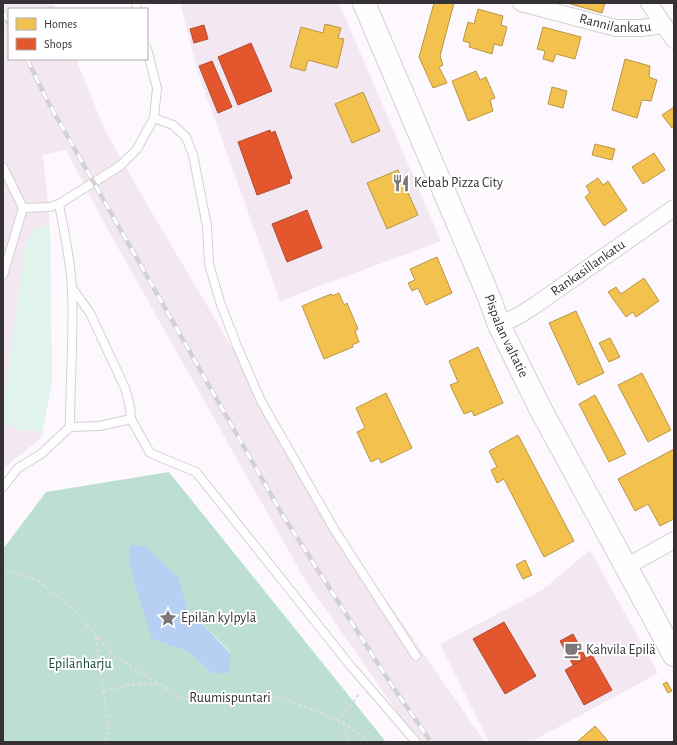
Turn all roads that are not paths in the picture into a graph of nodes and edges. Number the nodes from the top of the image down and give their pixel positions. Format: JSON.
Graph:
{"nodes":[{"id":1,"x":364,"y":3,"type":"edge"},
{"id":2,"x":521,"y":3,"type":"edge"},
{"id":3,"x":649,"y":3,"type":"edge"},
{"id":4,"x":664,"y":25,"type":"junction"},
{"id":5,"x":674,"y":40,"type":"edge"},
{"id":6,"x":148,"y":53,"type":"edge"},
{"id":7,"x":154,"y":118,"type":"junction"},
{"id":8,"x":3,"y":168,"type":"edge"},
{"id":9,"x":59,"y":204,"type":"junction"},
{"id":10,"x":23,"y":208,"type":"junction"},
{"id":11,"x":674,"y":208,"type":"edge"},
{"id":12,"x":3,"y":275,"type":"edge"},
{"id":13,"x":72,"y":288,"type":"junction"},
{"id":14,"x":499,"y":325,"type":"junction"},
{"id":15,"x":131,"y":419,"type":"junction"},
{"id":16,"x":70,"y":427,"type":"junction"},
{"id":17,"x":3,"y":487,"type":"edge"},
{"id":18,"x":674,"y":540,"type":"edge"},
{"id":19,"x":626,"y":567,"type":"junction"},
{"id":20,"x":674,"y":655,"type":"edge"},
{"id":21,"x":416,"y":656,"type":"dead end"},
{"id":22,"x":416,"y":742,"type":"edge"}],
"edges":[{"from":1,"to":14,"type":"main road","name":"Pispalan valtatie"},
{"from":2,"to":4,"type":"street","name":"Rannilankatu"},
{"from":3,"to":4,"type":"street"},
{"from":4,"to":5,"type":"street"},
{"from":6,"to":7,"type":"lane"},
{"from":7,"to":9,"type":"lane"},
{"from":7,"to":21,"type":"lane"},
{"from":8,"to":10,"type":"lane"},
{"from":9,"to":10,"type":"lane"},
{"from":9,"to":13,"type":"lane"},
{"from":10,"to":12,"type":"lane"},
{"from":11,"to":14,"type":"street","name":"Rankasillankatu"},
{"from":13,"to":15,"type":"lane"},
{"from":13,"to":16,"type":"lane"},
{"from":14,"to":19,"type":"main road","name":"Pispalan valtatie"},
{"from":15,"to":16,"type":"lane"},
{"from":15,"to":22,"type":"lane"},
{"from":16,"to":17,"type":"lane"},
{"from":18,"to":19,"type":"street"},
{"from":19,"to":20,"type":"main road","name":"Pispalan valtatie"}]}
